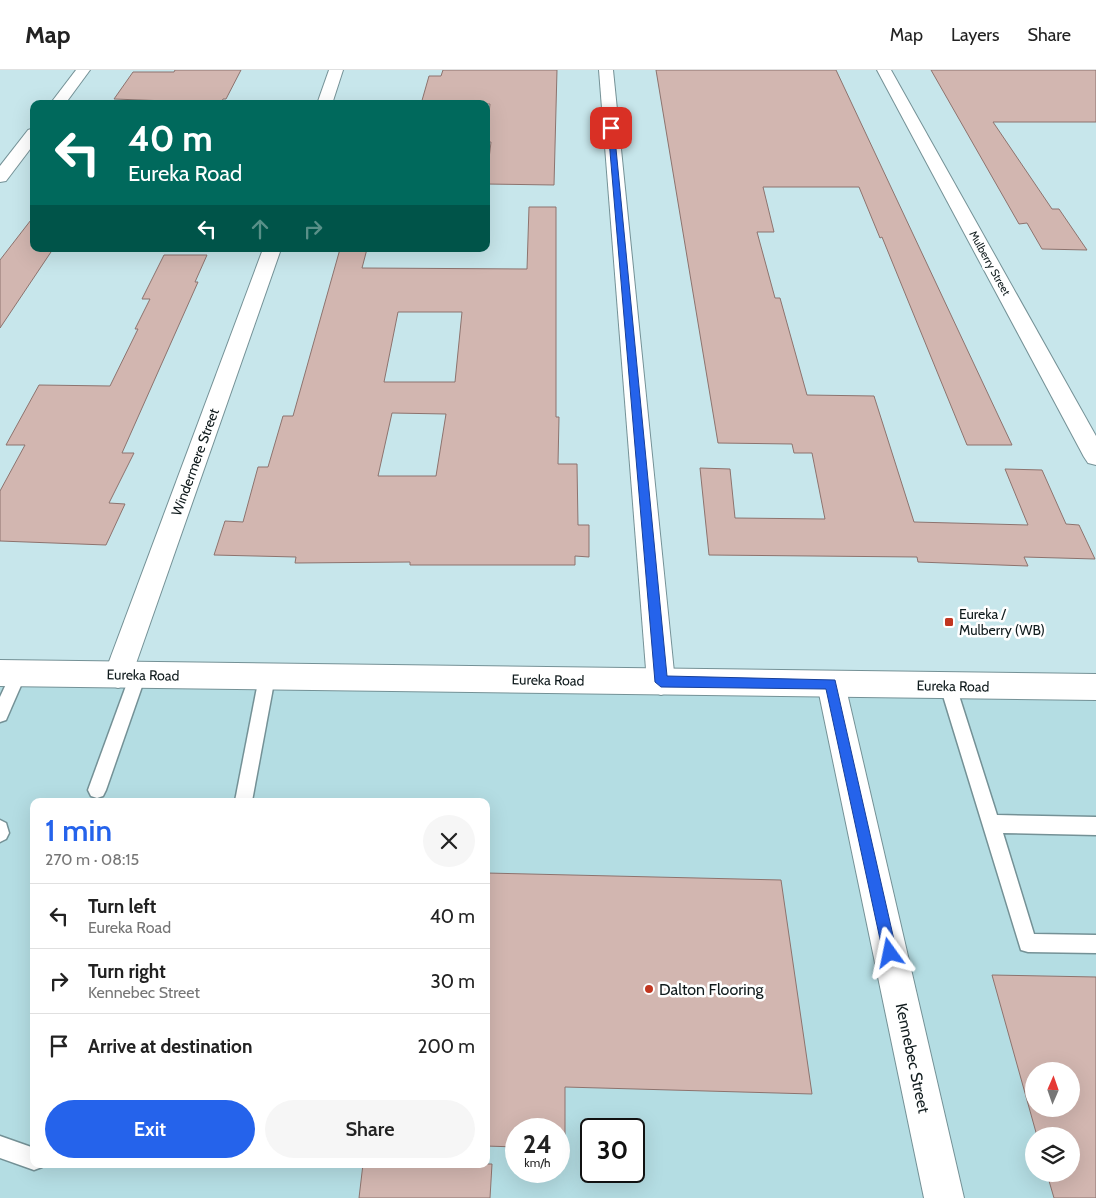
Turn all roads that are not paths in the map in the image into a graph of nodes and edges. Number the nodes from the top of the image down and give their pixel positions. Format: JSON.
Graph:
{"nodes":[{"id":1,"x":83,"y":70,"type":"edge"},
{"id":2,"x":336,"y":70,"type":"edge"},
{"id":3,"x":606,"y":70,"type":"edge"},
{"id":4,"x":884,"y":70,"type":"edge"},
{"id":5,"x":60,"y":100,"type":"edge"},
{"id":6,"x":325,"y":100,"type":"edge"},
{"id":7,"x":30,"y":138,"type":"edge"},
{"id":8,"x":0,"y":176,"type":"edge"},
{"id":9,"x":271,"y":252,"type":"edge"},
{"id":10,"x":1096,"y":457,"type":"edge"},
{"id":11,"x":9,"y":674,"type":"edge"},
{"id":12,"x":128,"y":675,"type":"junction"},
{"id":13,"x":267,"y":677,"type":"junction"},
{"id":14,"x":661,"y":682,"type":"junction"},
{"id":15,"x":831,"y":684,"type":"junction"},
{"id":16,"x":948,"y":686,"type":"junction"},
{"id":17,"x":1096,"y":688,"type":"edge"},
{"id":18,"x":0,"y":715,"type":"edge"},
{"id":19,"x":97,"y":790,"type":"dead end"},
{"id":20,"x":244,"y":798,"type":"edge"},
{"id":21,"x":990,"y":824,"type":"junction"},
{"id":22,"x":1096,"y":826,"type":"edge"},
{"id":23,"x":0,"y":829,"type":"edge"},
{"id":24,"x":0,"y":833,"type":"edge"},
{"id":25,"x":1096,"y":944,"type":"edge"},
{"id":26,"x":0,"y":1147,"type":"edge"},
{"id":27,"x":30,"y":1158,"type":"edge"},
{"id":28,"x":944,"y":1198,"type":"edge"}],
"edges":[{"from":1,"to":5,"type":"street"},
{"from":2,"to":6,"type":"street"},
{"from":3,"to":14,"type":"street"},
{"from":4,"to":10,"type":"street","name":"Mulberry Street"},
{"from":7,"to":8,"type":"street"},
{"from":9,"to":12,"type":"street","name":"Windermere Street"},
{"from":11,"to":12,"type":"street","name":"Eureka Road"},
{"from":11,"to":18,"type":"lane"},
{"from":12,"to":13,"type":"street","name":"Eureka Road"},
{"from":12,"to":19,"type":"lane"},
{"from":13,"to":14,"type":"street","name":"Eureka Road"},
{"from":13,"to":20,"type":"lane"},
{"from":14,"to":15,"type":"street","name":"Eureka Road"},
{"from":15,"to":16,"type":"street","name":"Eureka Road"},
{"from":15,"to":28,"type":"street","name":"Kennebec Street"},
{"from":16,"to":17,"type":"street","name":"Eureka Road"},
{"from":16,"to":21,"type":"lane"},
{"from":21,"to":22,"type":"lane"},
{"from":21,"to":25,"type":"lane"},
{"from":23,"to":24,"type":"lane"},
{"from":26,"to":27,"type":"lane"}]}
